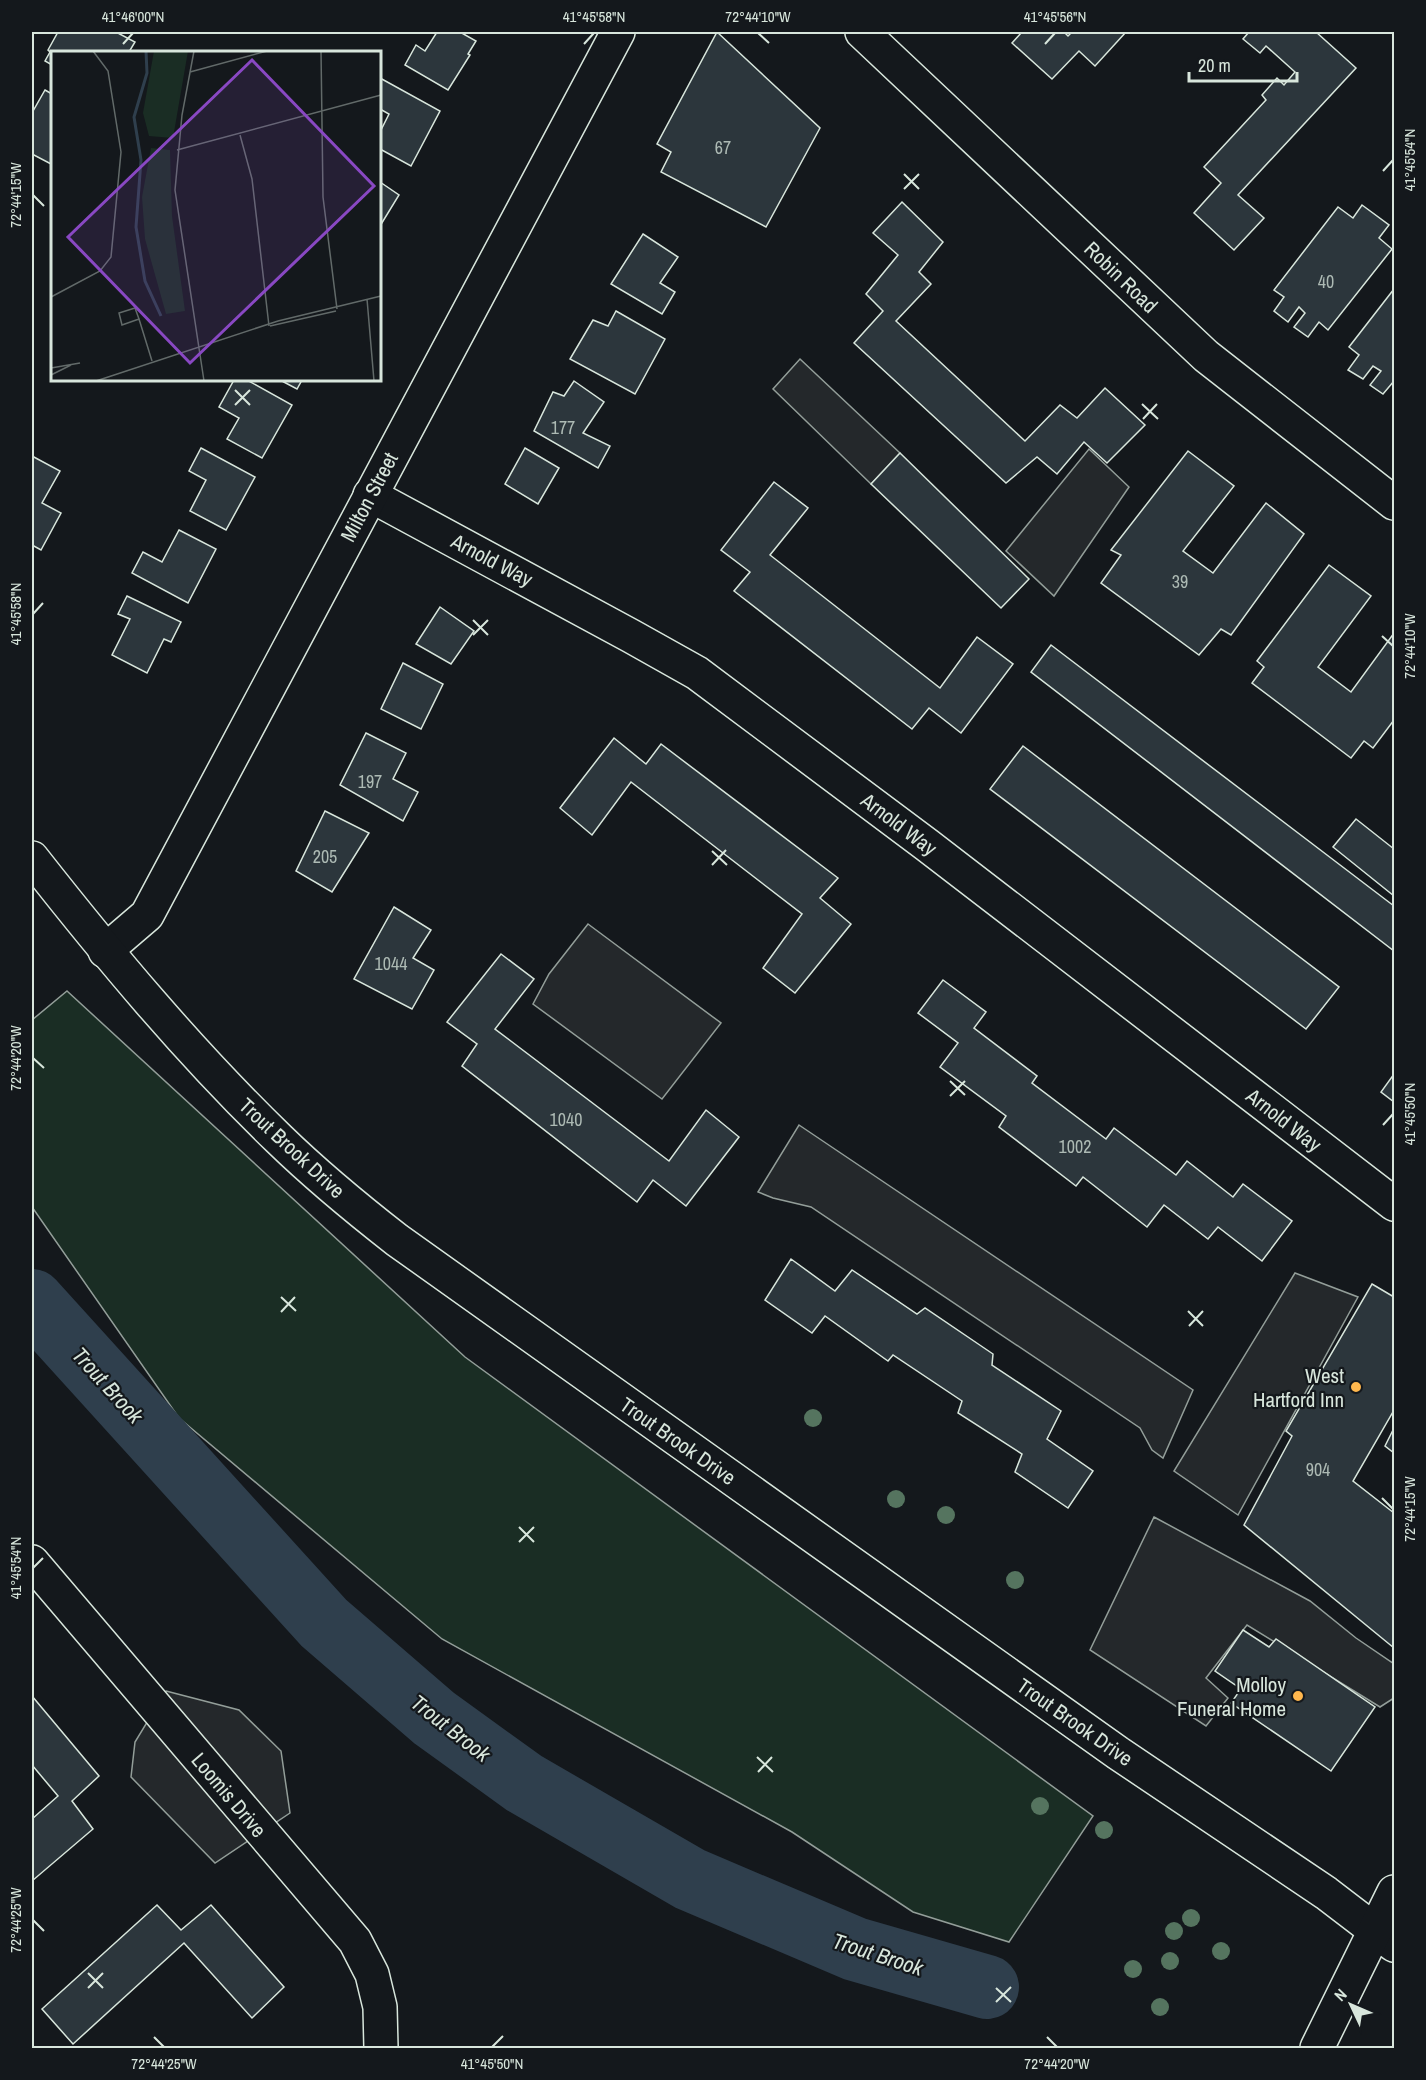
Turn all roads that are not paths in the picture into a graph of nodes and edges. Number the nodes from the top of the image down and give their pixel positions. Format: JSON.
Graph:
{"nodes":[{"id":1,"x":618,"y":32,"type":"edge"},
{"id":2,"x":862,"y":32,"type":"edge"},
{"id":3,"x":370,"y":495,"type":"junction"},
{"id":4,"x":1395,"y":503,"type":"edge"},
{"id":5,"x":32,"y":858,"type":"edge"},
{"id":6,"x":105,"y":951,"type":"junction"},
{"id":7,"x":1395,"y":1204,"type":"edge"},
{"id":8,"x":32,"y":1562,"type":"edge"},
{"id":9,"x":1395,"y":1892,"type":"edge"},
{"id":10,"x":1385,"y":1937,"type":"edge"},
{"id":11,"x":381,"y":2049,"type":"edge"},
{"id":12,"x":1317,"y":2049,"type":"edge"}],
"edges":[{"from":1,"to":3,"type":"street","name":"Milton Street"},
{"from":2,"to":4,"type":"street","name":"Robin Road"},
{"from":3,"to":6,"type":"street","name":"Milton Street"},
{"from":3,"to":7,"type":"street","name":"Arnold Way"},
{"from":5,"to":6,"type":"street","name":"Trout Brook Drive"},
{"from":6,"to":10,"type":"street","name":"Trout Brook Drive"},
{"from":8,"to":11,"type":"street","name":"Loomis Drive"},
{"from":9,"to":10,"type":"street"},
{"from":10,"to":12,"type":"street"}]}
